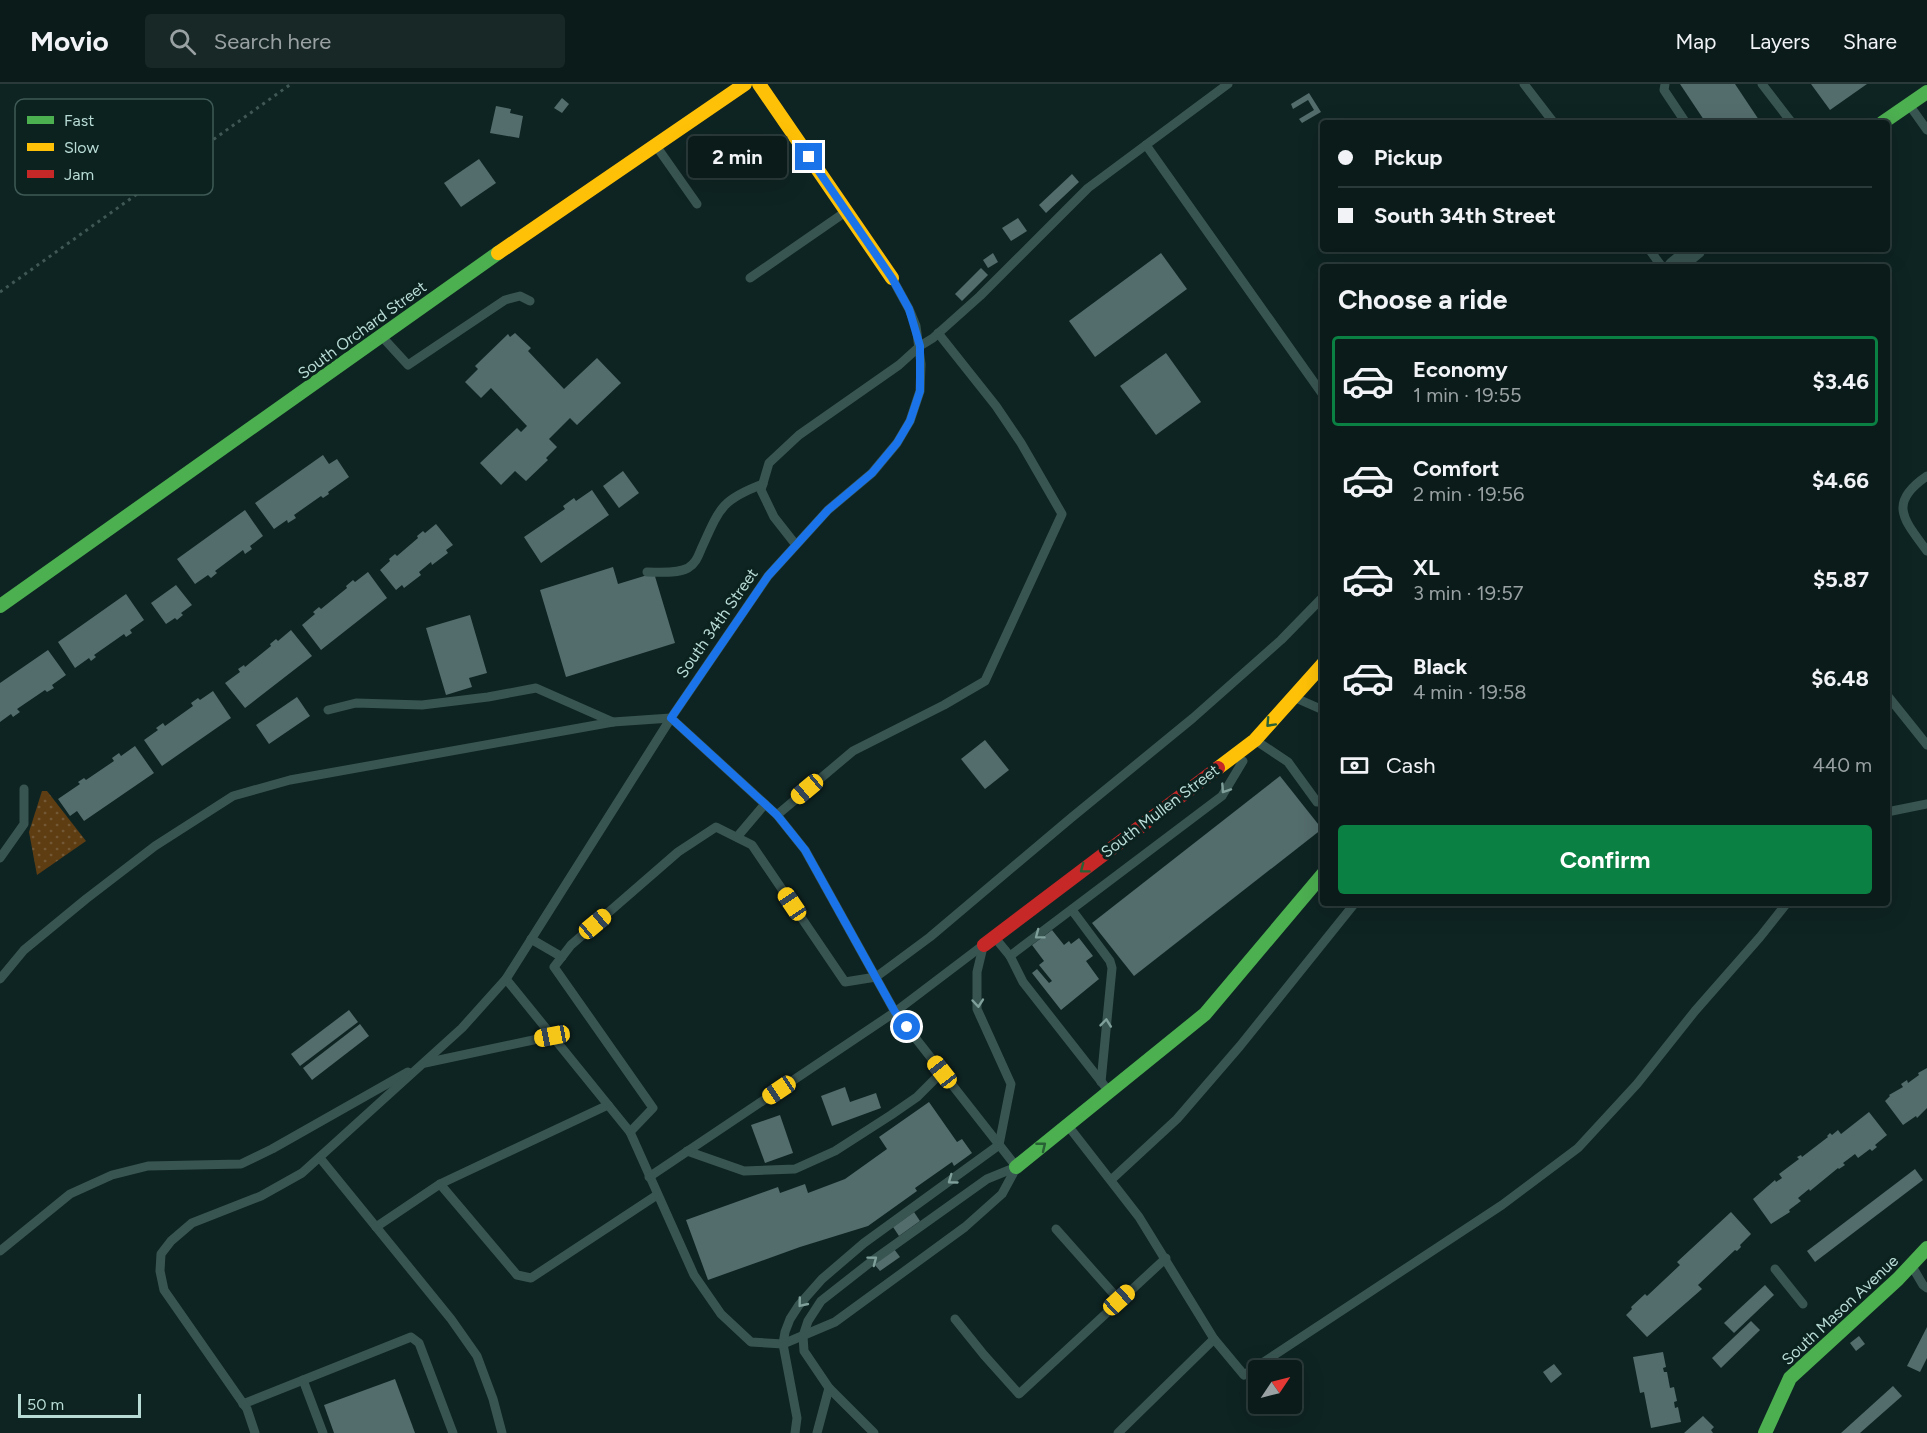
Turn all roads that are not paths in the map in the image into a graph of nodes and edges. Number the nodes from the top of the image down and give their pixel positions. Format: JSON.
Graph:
{"nodes":[{"id":1,"x":745,"y":84,"type":"edge"},
{"id":2,"x":759,"y":84,"type":"edge"},
{"id":3,"x":1228,"y":84,"type":"edge"},
{"id":4,"x":1524,"y":84,"type":"edge"},
{"id":5,"x":1665,"y":84,"type":"edge"},
{"id":6,"x":1762,"y":84,"type":"edge"},
{"id":7,"x":1927,"y":92,"type":"edge"},
{"id":8,"x":1909,"y":104,"type":"junction"},
{"id":9,"x":1552,"y":120,"type":"edge"},
{"id":10,"x":1684,"y":120,"type":"edge"},
{"id":11,"x":1790,"y":120,"type":"edge"},
{"id":12,"x":1886,"y":120,"type":"edge"},
{"id":13,"x":1927,"y":130,"type":"edge"},
{"id":14,"x":655,"y":145,"type":"junction"},
{"id":15,"x":1146,"y":145,"type":"junction"},
{"id":16,"x":697,"y":204,"type":"dead end"},
{"id":17,"x":847,"y":212,"type":"junction"},
{"id":18,"x":1692,"y":252,"type":"edge"},
{"id":19,"x":1678,"y":264,"type":"edge"},
{"id":20,"x":750,"y":278,"type":"dead end"},
{"id":21,"x":892,"y":278,"type":"joint"},
{"id":22,"x":530,"y":301,"type":"dead end"},
{"id":23,"x":938,"y":333,"type":"junction"},
{"id":24,"x":381,"y":337,"type":"junction"},
{"id":25,"x":920,"y":346,"type":"junction"},
{"id":26,"x":1320,"y":391,"type":"edge"},
{"id":27,"x":1927,"y":476,"type":"edge"},
{"id":28,"x":763,"y":484,"type":"junction"},
{"id":29,"x":796,"y":545,"type":"junction"},
{"id":30,"x":1927,"y":551,"type":"edge"},
{"id":31,"x":646,"y":572,"type":"dead end"},
{"id":32,"x":1320,"y":600,"type":"edge"},
{"id":33,"x":0,"y":606,"type":"edge"},
{"id":34,"x":1320,"y":667,"type":"edge"},
{"id":35,"x":1294,"y":697,"type":"junction"},
{"id":36,"x":1890,"y":699,"type":"edge"},
{"id":37,"x":1320,"y":709,"type":"edge"},
{"id":38,"x":328,"y":710,"type":"dead end"},
{"id":39,"x":671,"y":718,"type":"junction"},
{"id":40,"x":613,"y":722,"type":"junction"},
{"id":41,"x":1255,"y":740,"type":"junction"},
{"id":42,"x":1927,"y":745,"type":"edge"},
{"id":43,"x":24,"y":789,"type":"dead end"},
{"id":44,"x":1320,"y":802,"type":"edge"},
{"id":45,"x":765,"y":804,"type":"junction"},
{"id":46,"x":1927,"y":804,"type":"edge"},
{"id":47,"x":1890,"y":811,"type":"edge"},
{"id":48,"x":777,"y":815,"type":"junction"},
{"id":49,"x":737,"y":837,"type":"junction"},
{"id":50,"x":0,"y":858,"type":"edge"},
{"id":51,"x":1320,"y":878,"type":"edge"},
{"id":52,"x":1353,"y":906,"type":"edge"},
{"id":53,"x":1785,"y":906,"type":"edge"},
{"id":54,"x":1072,"y":910,"type":"junction"},
{"id":55,"x":531,"y":939,"type":"junction"},
{"id":56,"x":989,"y":941,"type":"junction"},
{"id":57,"x":1010,"y":956,"type":"junction"},
{"id":58,"x":562,"y":957,"type":"junction"},
{"id":59,"x":876,"y":977,"type":"junction"},
{"id":60,"x":0,"y":979,"type":"edge"},
{"id":61,"x":506,"y":979,"type":"junction"},
{"id":62,"x":895,"y":1012,"type":"junction"},
{"id":63,"x":552,"y":1036,"type":"junction"},
{"id":64,"x":424,"y":1063,"type":"junction"},
{"id":65,"x":942,"y":1072,"type":"junction"},
{"id":66,"x":1105,"y":1087,"type":"junction"},
{"id":67,"x":609,"y":1105,"type":"junction"},
{"id":68,"x":1068,"y":1125,"type":"junction"},
{"id":69,"x":630,"y":1132,"type":"junction"},
{"id":70,"x":999,"y":1145,"type":"junction"},
{"id":71,"x":687,"y":1151,"type":"junction"},
{"id":72,"x":320,"y":1158,"type":"junction"},
{"id":73,"x":1016,"y":1167,"type":"junction"},
{"id":74,"x":650,"y":1177,"type":"junction"},
{"id":75,"x":1111,"y":1180,"type":"junction"},
{"id":76,"x":440,"y":1184,"type":"junction"},
{"id":77,"x":657,"y":1195,"type":"junction"},
{"id":78,"x":376,"y":1227,"type":"junction"},
{"id":79,"x":1056,"y":1229,"type":"dead end"},
{"id":80,"x":1927,"y":1248,"type":"edge"},
{"id":81,"x":0,"y":1251,"type":"edge"},
{"id":82,"x":1166,"y":1258,"type":"junction"},
{"id":83,"x":1912,"y":1266,"type":"junction"},
{"id":84,"x":1775,"y":1269,"type":"dead end"},
{"id":85,"x":1927,"y":1288,"type":"edge"},
{"id":86,"x":1119,"y":1300,"type":"junction"},
{"id":87,"x":1803,"y":1304,"type":"dead end"},
{"id":88,"x":955,"y":1319,"type":"dead end"},
{"id":89,"x":803,"y":1336,"type":"junction"},
{"id":90,"x":1214,"y":1339,"type":"junction"},
{"id":91,"x":783,"y":1344,"type":"junction"},
{"id":92,"x":303,"y":1380,"type":"junction"},
{"id":93,"x":829,"y":1388,"type":"junction"},
{"id":94,"x":243,"y":1404,"type":"junction"},
{"id":95,"x":255,"y":1433,"type":"edge"},
{"id":96,"x":323,"y":1433,"type":"edge"},
{"id":97,"x":453,"y":1433,"type":"edge"},
{"id":98,"x":502,"y":1433,"type":"edge"},
{"id":99,"x":795,"y":1433,"type":"edge"},
{"id":100,"x":817,"y":1433,"type":"edge"},
{"id":101,"x":874,"y":1433,"type":"edge"},
{"id":102,"x":1118,"y":1433,"type":"edge"},
{"id":103,"x":1765,"y":1433,"type":"edge"}],
"edges":[{"from":1,"to":14,"type":"street","name":"South Orchard Street"},
{"from":2,"to":17,"type":"street","name":"South 34th Street"},
{"from":3,"to":15,"type":"lane"},
{"from":4,"to":9,"type":"lane"},
{"from":5,"to":10,"type":"lane"},
{"from":6,"to":11,"type":"lane"},
{"from":7,"to":8,"type":"street"},
{"from":8,"to":12,"type":"street"},
{"from":8,"to":13,"type":"lane"},
{"from":14,"to":16,"type":"lane"},
{"from":14,"to":24,"type":"street","name":"South Orchard Street"},
{"from":15,"to":23,"type":"lane"},
{"from":15,"to":26,"type":"lane"},
{"from":17,"to":20,"type":"lane"},
{"from":17,"to":21,"type":"street","name":"South 34th Street"},
{"from":18,"to":19,"type":"street"},
{"from":21,"to":25,"type":"lane","name":"South 34th Street"},
{"from":22,"to":24,"type":"lane"},
{"from":23,"to":25,"type":"lane"},
{"from":23,"to":48,"type":"lane"},
{"from":24,"to":33,"type":"street","name":"South Orchard Street"},
{"from":25,"to":28,"type":"lane"},
{"from":25,"to":29,"type":"lane","name":"South 34th Street"},
{"from":27,"to":30,"type":"lane"},
{"from":28,"to":29,"type":"lane"},
{"from":28,"to":31,"type":"lane"},
{"from":29,"to":39,"type":"lane","name":"South 34th Street"},
{"from":32,"to":59,"type":"lane"},
{"from":34,"to":35,"type":"street","name":"South Mullen Street"},
{"from":35,"to":37,"type":"lane"},
{"from":35,"to":41,"type":"street","name":"South Mullen Street","one_way":true},
{"from":36,"to":42,"type":"lane"},
{"from":38,"to":40,"type":"lane"},
{"from":39,"to":40,"type":"lane"},
{"from":39,"to":45,"type":"lane"},
{"from":39,"to":55,"type":"lane","name":"South 34th Street"},
{"from":40,"to":60,"type":"lane"},
{"from":41,"to":44,"type":"lane"},
{"from":41,"to":54,"type":"lane","one_way":true},
{"from":41,"to":56,"type":"street","name":"South Mullen Street","one_way":true},
{"from":43,"to":50,"type":"lane"},
{"from":45,"to":48,"type":"lane"},
{"from":45,"to":49,"type":"lane"},
{"from":46,"to":47,"type":"lane"},
{"from":48,"to":59,"type":"lane"},
{"from":49,"to":58,"type":"lane"},
{"from":49,"to":59,"type":"lane"},
{"from":51,"to":66,"type":"street"},
{"from":52,"to":75,"type":"lane"},
{"from":53,"to":90,"type":"lane"},
{"from":54,"to":57,"type":"lane","one_way":true},
{"from":66,"to":54,"type":"lane","one_way":true},
{"from":55,"to":58,"type":"lane"},
{"from":55,"to":61,"type":"lane","name":"South 34th Street"},
{"from":56,"to":57,"type":"lane"},
{"from":56,"to":62,"type":"lane"},
{"from":56,"to":70,"type":"lane","one_way":true},
{"from":57,"to":66,"type":"lane"},
{"from":58,"to":69,"type":"lane"},
{"from":59,"to":62,"type":"lane"},
{"from":61,"to":63,"type":"lane"},
{"from":61,"to":64,"type":"lane","name":"South 34th Street"},
{"from":62,"to":65,"type":"lane"},
{"from":62,"to":71,"type":"lane"},
{"from":63,"to":64,"type":"lane"},
{"from":63,"to":67,"type":"lane"},
{"from":64,"to":72,"type":"lane"},
{"from":64,"to":81,"type":"lane"},
{"from":65,"to":70,"type":"lane"},
{"from":65,"to":71,"type":"lane"},
{"from":66,"to":68,"type":"street"},
{"from":67,"to":69,"type":"lane"},
{"from":67,"to":76,"type":"lane"},
{"from":73,"to":68,"type":"street","one_way":true},
{"from":68,"to":75,"type":"lane"},
{"from":69,"to":74,"type":"lane"},
{"from":70,"to":73,"type":"lane"},
{"from":70,"to":91,"type":"lane","one_way":true},
{"from":71,"to":74,"type":"lane"},
{"from":72,"to":78,"type":"lane"},
{"from":72,"to":94,"type":"lane"},
{"from":73,"to":89,"type":"lane"},
{"from":89,"to":73,"type":"lane","one_way":true},
{"from":74,"to":77,"type":"lane"},
{"from":75,"to":82,"type":"lane"},
{"from":76,"to":77,"type":"lane"},
{"from":76,"to":78,"type":"lane"},
{"from":77,"to":91,"type":"lane"},
{"from":78,"to":98,"type":"lane"},
{"from":79,"to":86,"type":"lane"},
{"from":80,"to":83,"type":"street","name":"South Mason Avenue"},
{"from":82,"to":86,"type":"lane"},
{"from":82,"to":90,"type":"lane"},
{"from":83,"to":85,"type":"lane"},
{"from":83,"to":103,"type":"street","name":"South Mason Avenue"},
{"from":84,"to":87,"type":"lane"},
{"from":86,"to":88,"type":"lane"},
{"from":89,"to":91,"type":"lane"},
{"from":89,"to":93,"type":"lane"},
{"from":90,"to":102,"type":"lane"},
{"from":91,"to":99,"type":"lane"},
{"from":92,"to":94,"type":"lane"},
{"from":92,"to":96,"type":"lane"},
{"from":92,"to":97,"type":"lane"},
{"from":93,"to":100,"type":"lane"},
{"from":93,"to":101,"type":"lane"},
{"from":94,"to":95,"type":"lane"}]}
